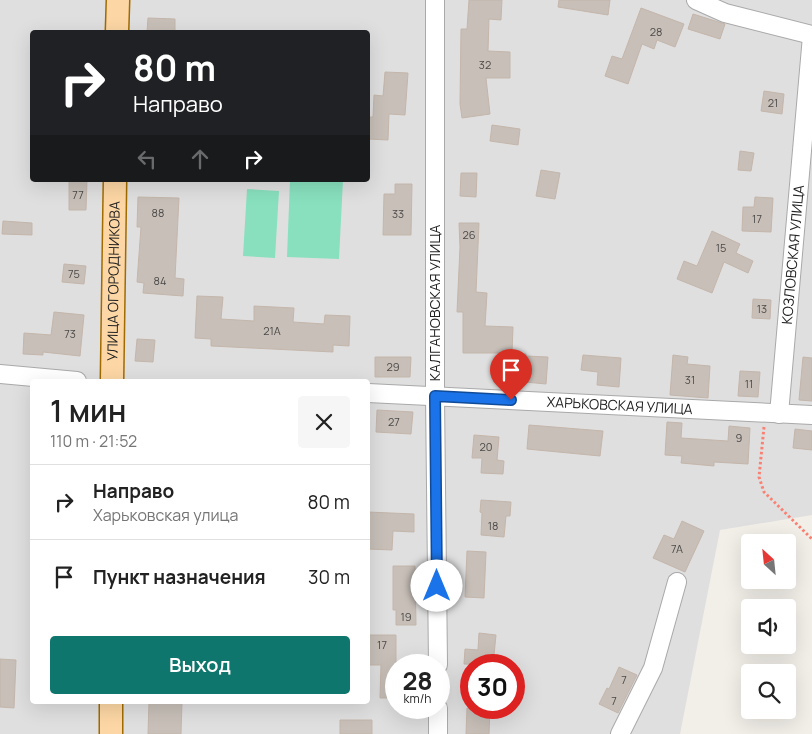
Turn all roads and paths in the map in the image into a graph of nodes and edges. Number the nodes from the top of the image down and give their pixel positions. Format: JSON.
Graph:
{"nodes":[{"id":1,"x":118,"y":0,"type":"edge"},
{"id":2,"x":435,"y":0,"type":"edge"},
{"id":3,"x":696,"y":0,"type":"edge"},
{"id":4,"x":117,"y":30,"type":"edge"},
{"id":5,"x":812,"y":36,"type":"edge"},
{"id":6,"x":115,"y":182,"type":"edge"},
{"id":7,"x":0,"y":374,"type":"edge"},
{"id":8,"x":55,"y":379,"type":"edge"},
{"id":9,"x":112,"y":379,"type":"edge"},
{"id":10,"x":370,"y":393,"type":"edge"},
{"id":11,"x":435,"y":396,"type":"junction"},
{"id":12,"x":779,"y":414,"type":"junction"},
{"id":13,"x":812,"y":416,"type":"edge"},
{"id":14,"x":812,"y":539,"type":"edge"},
{"id":15,"x":677,"y":582,"type":"dead end"},
{"id":16,"x":438,"y":654,"type":"edge"},
{"id":17,"x":111,"y":704,"type":"edge"},
{"id":18,"x":438,"y":719,"type":"edge"},
{"id":19,"x":111,"y":734,"type":"edge"},
{"id":20,"x":438,"y":734,"type":"edge"},
{"id":21,"x":620,"y":734,"type":"edge"}],
"edges":[{"from":1,"to":4,"type":"main road"},
{"from":2,"to":11,"type":"street","name":"КАЛГАНОВСКАЯ УЛИЦА"},
{"from":3,"to":5,"type":"street"},
{"from":5,"to":12,"type":"street","name":"КОЗЛОВСКАЯ УЛИЦА"},
{"from":6,"to":9,"type":"main road","name":"УЛИЦА ОГОРОДНИКОВА"},
{"from":7,"to":8,"type":"street"},
{"from":10,"to":11,"type":"street","name":"ХАРЬКОВСКАЯ УЛИЦА"},
{"from":11,"to":12,"type":"street","name":"ХАРЬКОВСКАЯ УЛИЦА"},
{"from":11,"to":16,"type":"street","name":"КАЛГАНОВСКАЯ УЛИЦА"},
{"from":12,"to":13,"type":"street","name":"ХАРЬКОВСКАЯ УЛИЦА"},
{"from":12,"to":14,"type":"path"},
{"from":15,"to":21,"type":"street"},
{"from":17,"to":19,"type":"main road"},
{"from":18,"to":20,"type":"street"}]}
